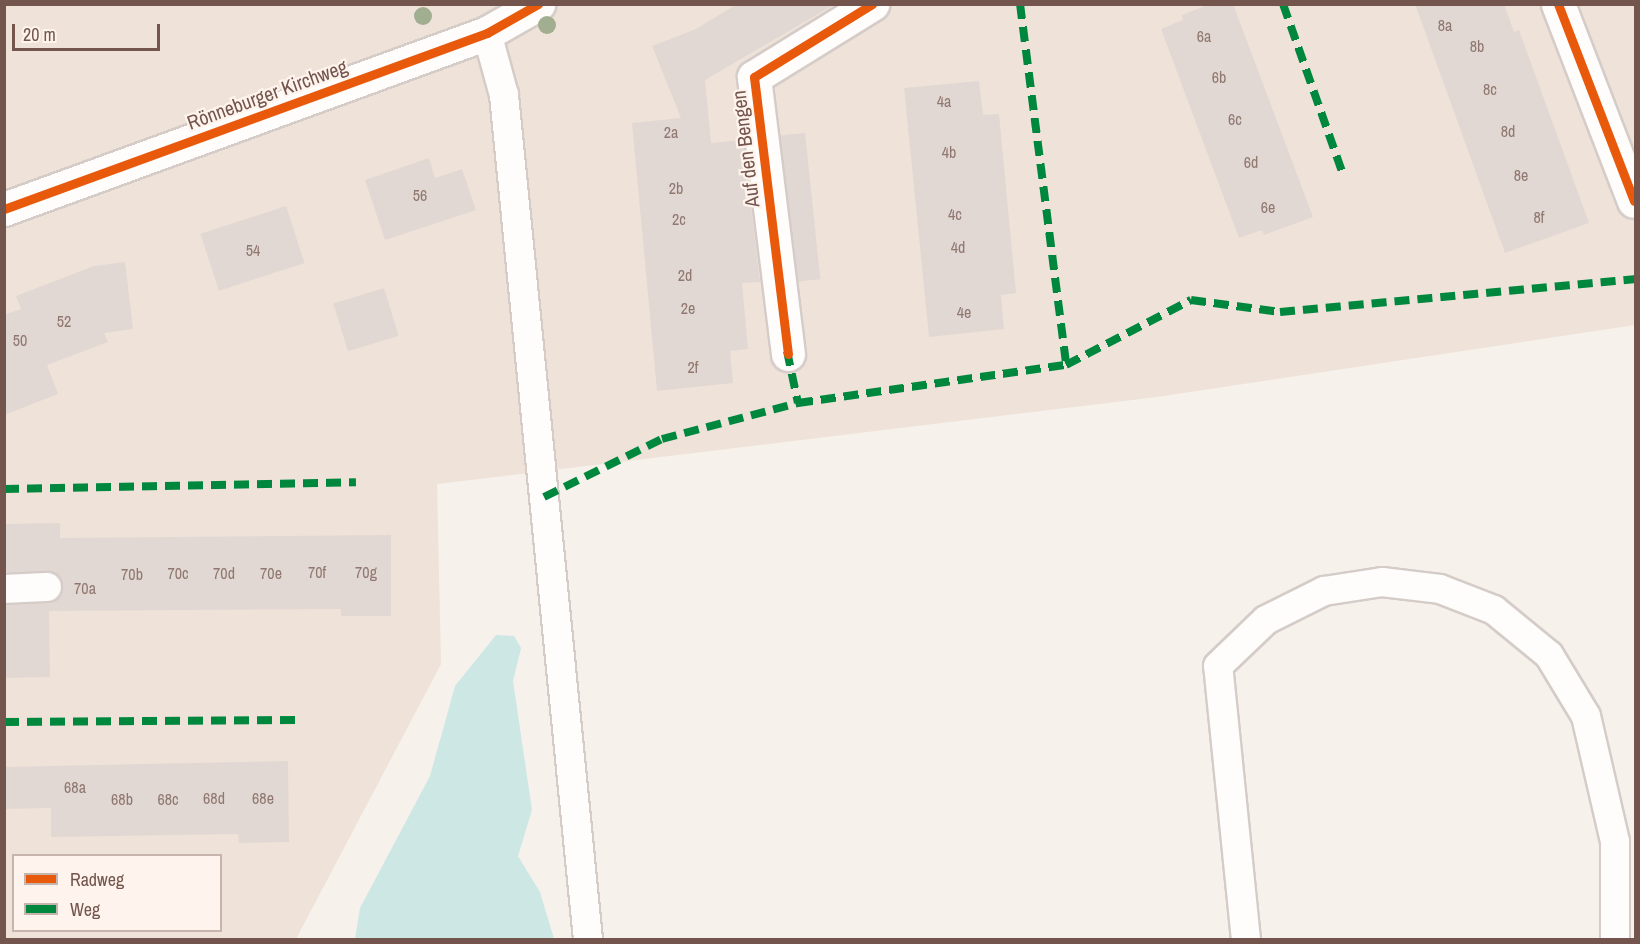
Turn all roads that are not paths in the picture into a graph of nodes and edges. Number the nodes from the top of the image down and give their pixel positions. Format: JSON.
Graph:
{"nodes":[{"id":1,"x":538,"y":4,"type":"edge"},
{"id":2,"x":872,"y":4,"type":"edge"},
{"id":3,"x":1558,"y":4,"type":"edge"},
{"id":4,"x":487,"y":33,"type":"junction"},
{"id":5,"x":1634,"y":201,"type":"edge"},
{"id":6,"x":4,"y":209,"type":"edge"},
{"id":7,"x":788,"y":354,"type":"dead end"},
{"id":8,"x":47,"y":587,"type":"dead end"},
{"id":9,"x":4,"y":589,"type":"edge"},
{"id":10,"x":588,"y":939,"type":"edge"},
{"id":11,"x":1246,"y":939,"type":"edge"},
{"id":12,"x":1615,"y":939,"type":"edge"}],
"edges":[{"from":1,"to":4,"type":"street","name":"Rönneburger Kirchweg"},
{"from":2,"to":7,"type":"street","name":"Auf den Bengen"},
{"from":3,"to":5,"type":"street"},
{"from":4,"to":6,"type":"street","name":"Rönneburger Kirchweg"},
{"from":4,"to":10,"type":"lane"},
{"from":8,"to":9,"type":"lane"},
{"from":11,"to":12,"type":"lane"}]}
